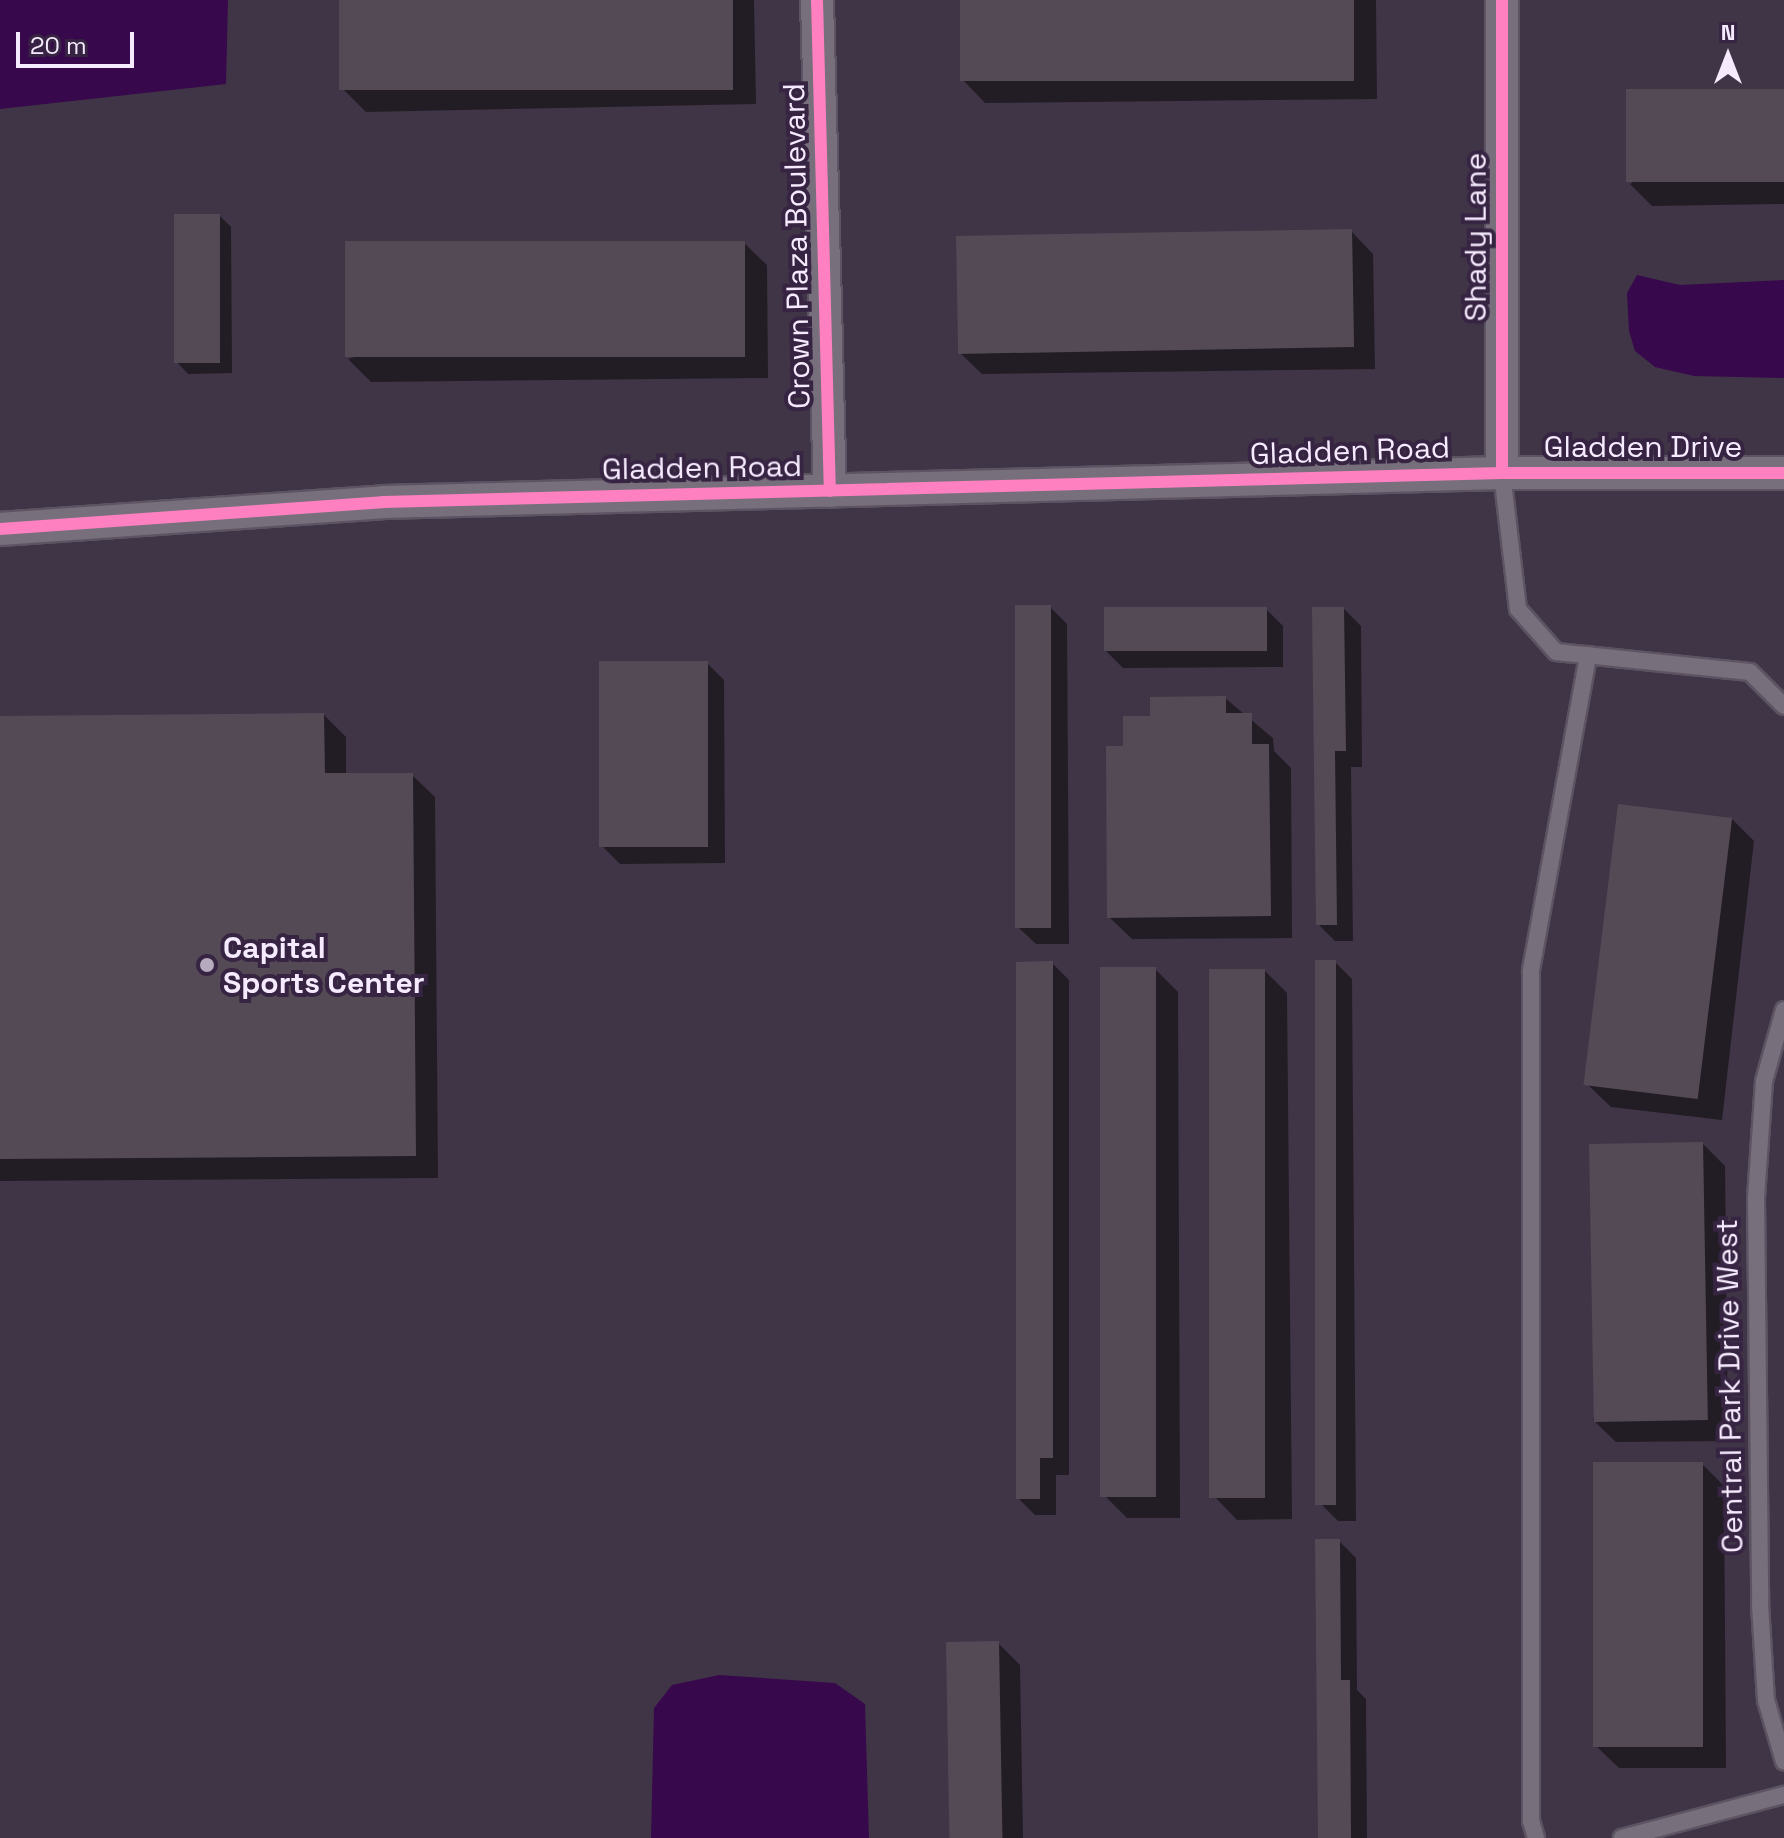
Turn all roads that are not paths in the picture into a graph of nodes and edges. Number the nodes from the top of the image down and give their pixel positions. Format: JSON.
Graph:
{"nodes":[{"id":1,"x":817,"y":0,"type":"edge"},
{"id":2,"x":1502,"y":0,"type":"edge"},
{"id":3,"x":1502,"y":473,"type":"junction"},
{"id":4,"x":1784,"y":473,"type":"edge"},
{"id":5,"x":830,"y":491,"type":"junction"},
{"id":6,"x":0,"y":529,"type":"edge"},
{"id":7,"x":1588,"y":655,"type":"junction"},
{"id":8,"x":1784,"y":706,"type":"edge"},
{"id":9,"x":1784,"y":1010,"type":"edge"},
{"id":10,"x":1784,"y":1761,"type":"edge"},
{"id":11,"x":1784,"y":1795,"type":"edge"},
{"id":12,"x":1536,"y":1838,"type":"edge"},
{"id":13,"x":1622,"y":1838,"type":"edge"}],
"edges":[{"from":1,"to":5,"type":"street","name":"Crown Plaza Boulevard"},
{"from":2,"to":3,"type":"street","name":"Shady Lane"},
{"from":3,"to":4,"type":"street","name":"Gladden Drive"},
{"from":3,"to":5,"type":"street","name":"Gladden Road"},
{"from":3,"to":7,"type":"lane"},
{"from":5,"to":6,"type":"street","name":"Gladden Road"},
{"from":7,"to":8,"type":"lane"},
{"from":7,"to":12,"type":"lane"},
{"from":9,"to":10,"type":"lane","name":"Central Park Drive West"},
{"from":11,"to":13,"type":"lane"}]}
